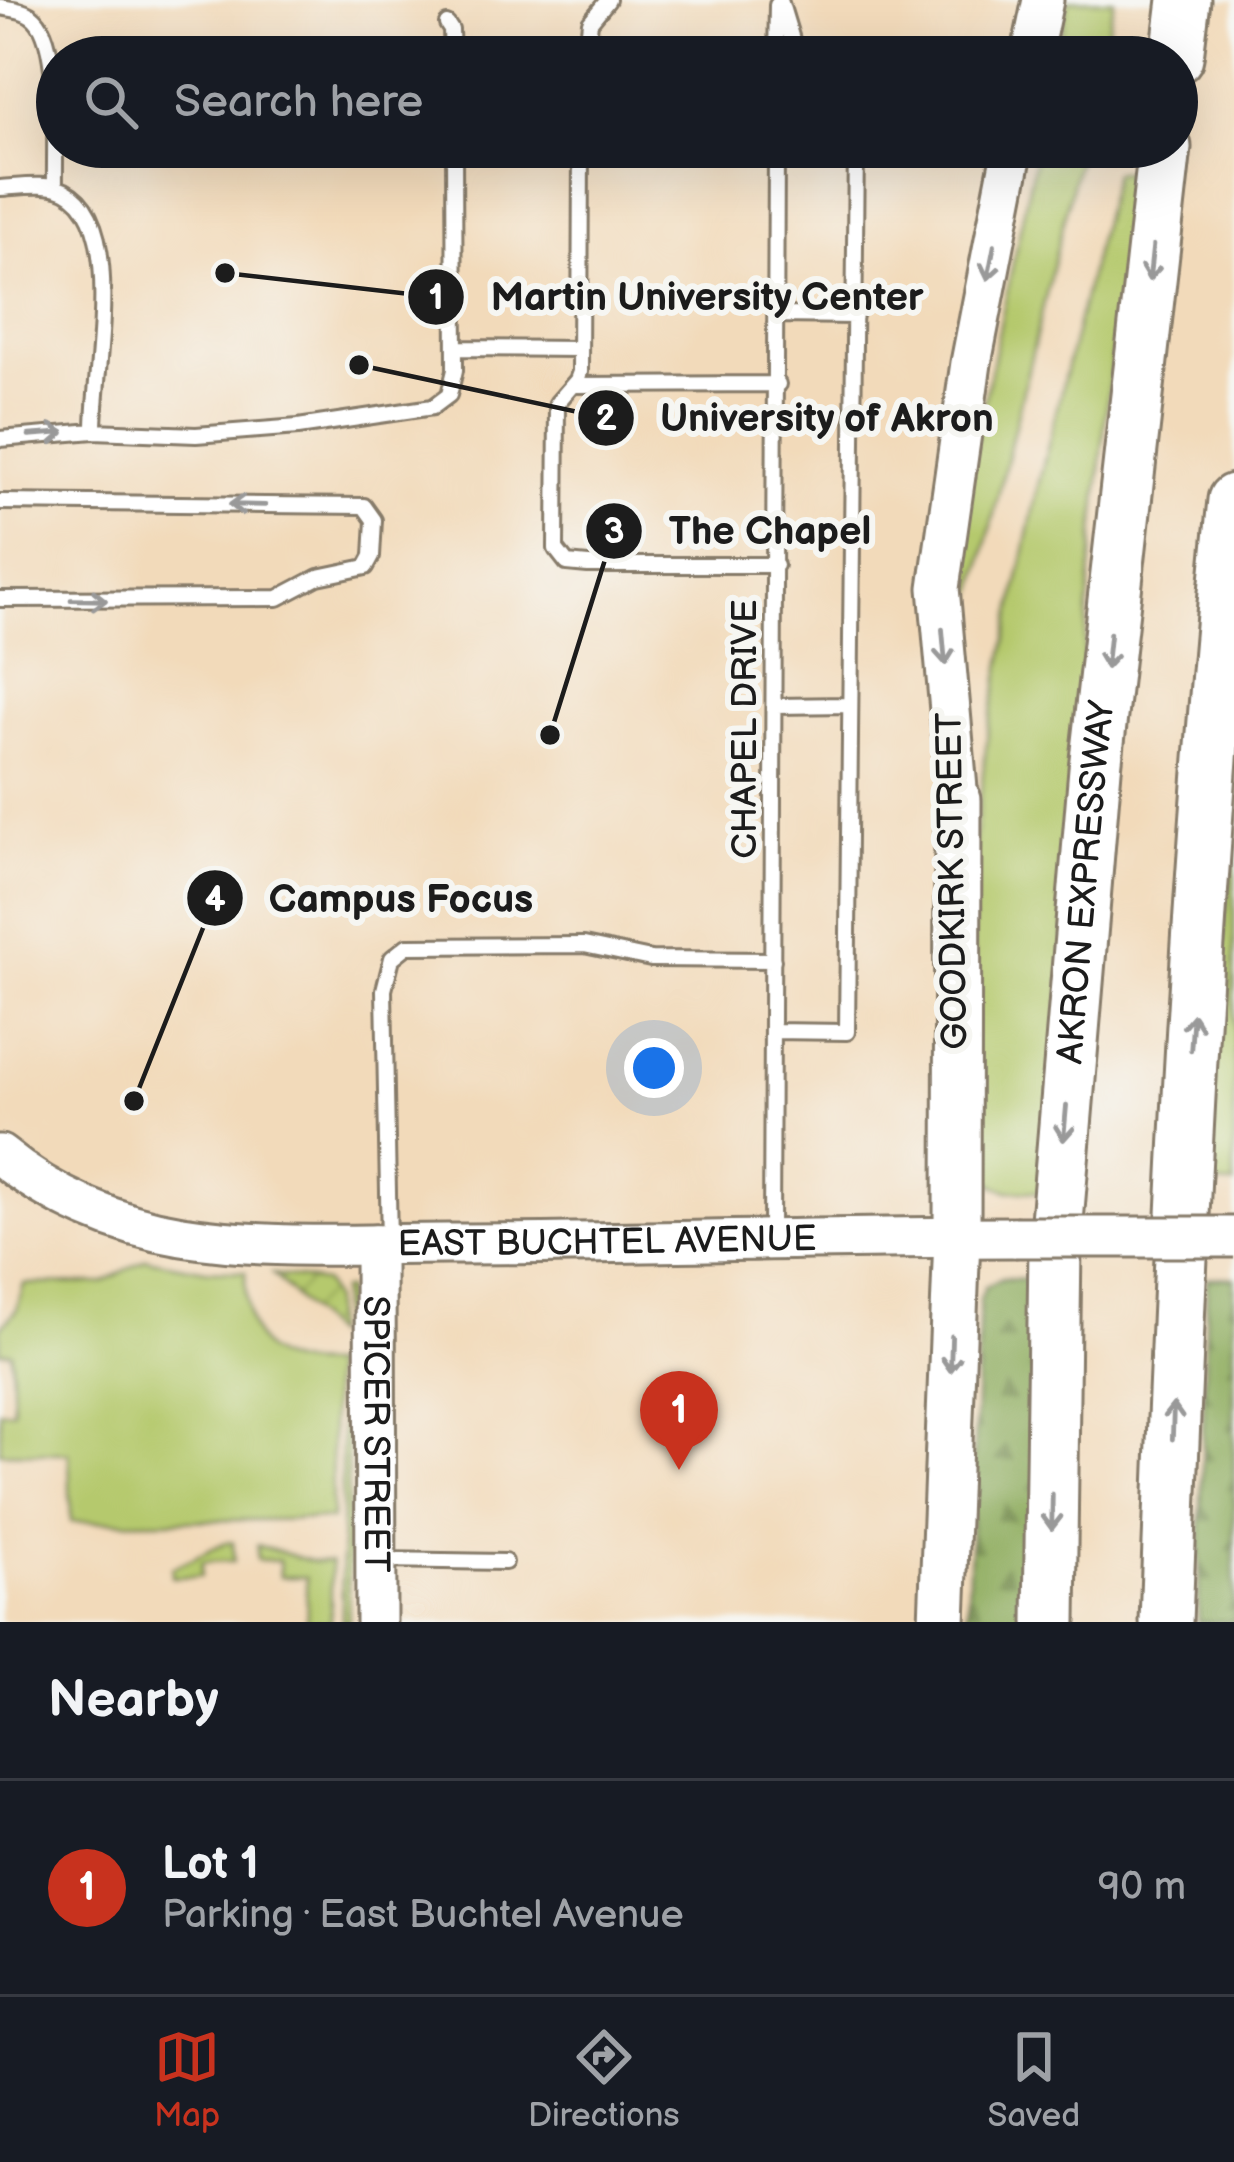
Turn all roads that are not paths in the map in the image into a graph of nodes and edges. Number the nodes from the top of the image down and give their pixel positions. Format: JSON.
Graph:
{"nodes":[{"id":1,"x":608,"y":0,"type":"edge"},
{"id":2,"x":779,"y":0,"type":"edge"},
{"id":3,"x":1043,"y":0,"type":"edge"},
{"id":4,"x":1184,"y":0,"type":"edge"},
{"id":5,"x":0,"y":7,"type":"edge"},
{"id":6,"x":447,"y":24,"type":"dead end"},
{"id":7,"x":44,"y":36,"type":"edge"},
{"id":8,"x":451,"y":36,"type":"edge"},
{"id":9,"x":588,"y":36,"type":"edge"},
{"id":10,"x":777,"y":36,"type":"edge"},
{"id":11,"x":791,"y":36,"type":"edge"},
{"id":12,"x":1035,"y":36,"type":"edge"},
{"id":13,"x":1180,"y":36,"type":"edge"},
{"id":14,"x":55,"y":168,"type":"edge"},
{"id":15,"x":454,"y":168,"type":"edge"},
{"id":16,"x":581,"y":168,"type":"edge"},
{"id":17,"x":776,"y":168,"type":"edge"},
{"id":18,"x":856,"y":168,"type":"edge"},
{"id":19,"x":1009,"y":168,"type":"edge"},
{"id":20,"x":1163,"y":168,"type":"edge"},
{"id":21,"x":55,"y":187,"type":"junction"},
{"id":22,"x":0,"y":188,"type":"edge"},
{"id":23,"x":778,"y":315,"type":"junction"},
{"id":24,"x":855,"y":316,"type":"junction"},
{"id":25,"x":455,"y":348,"type":"junction"},
{"id":26,"x":580,"y":349,"type":"junction"},
{"id":27,"x":778,"y":384,"type":"junction"},
{"id":28,"x":574,"y":385,"type":"junction"},
{"id":29,"x":94,"y":431,"type":"junction"},
{"id":30,"x":0,"y":439,"type":"edge"},
{"id":31,"x":1234,"y":500,"type":"edge"},
{"id":32,"x":0,"y":502,"type":"edge"},
{"id":33,"x":776,"y":565,"type":"junction"},
{"id":34,"x":0,"y":599,"type":"edge"},
{"id":35,"x":848,"y":705,"type":"junction"},
{"id":36,"x":775,"y":706,"type":"junction"},
{"id":37,"x":958,"y":800,"type":"joint"},
{"id":38,"x":773,"y":960,"type":"junction"},
{"id":39,"x":772,"y":1031,"type":"junction"},
{"id":40,"x":0,"y":1155,"type":"edge"},
{"id":41,"x":957,"y":1237,"type":"junction"},
{"id":42,"x":1234,"y":1237,"type":"edge"},
{"id":43,"x":770,"y":1240,"type":"junction"},
{"id":44,"x":382,"y":1245,"type":"junction"},
{"id":45,"x":376,"y":1559,"type":"junction"},
{"id":46,"x":506,"y":1562,"type":"dead end"},
{"id":47,"x":376,"y":1622,"type":"edge"},
{"id":48,"x":942,"y":1622,"type":"edge"},
{"id":49,"x":1050,"y":1622,"type":"edge"},
{"id":50,"x":1166,"y":1622,"type":"edge"}],
"edges":[{"from":1,"to":9,"type":"lane"},
{"from":2,"to":10,"type":"lane"},
{"from":2,"to":11,"type":"lane"},
{"from":3,"to":12,"type":"main road"},
{"from":4,"to":13,"type":"highway"},
{"from":5,"to":7,"type":"lane"},
{"from":6,"to":8,"type":"lane"},
{"from":14,"to":21,"type":"lane"},
{"from":15,"to":25,"type":"lane"},
{"from":16,"to":26,"type":"lane"},
{"from":17,"to":23,"type":"lane","name":"CHAPEL DRIVE"},
{"from":18,"to":24,"type":"lane"},
{"from":19,"to":37,"type":"main road","name":"GOODKIRK STREET","one_way":true},
{"from":20,"to":49,"type":"highway","name":"AKRON EXPRESSWAY","one_way":true},
{"from":21,"to":22,"type":"lane"},
{"from":21,"to":29,"type":"lane"},
{"from":23,"to":24,"type":"lane"},
{"from":23,"to":27,"type":"lane","name":"CHAPEL DRIVE"},
{"from":24,"to":35,"type":"lane"},
{"from":25,"to":26,"type":"lane"},
{"from":25,"to":29,"type":"lane"},
{"from":26,"to":28,"type":"lane"},
{"from":27,"to":28,"type":"lane"},
{"from":27,"to":33,"type":"lane","name":"CHAPEL DRIVE"},
{"from":28,"to":33,"type":"lane"},
{"from":30,"to":29,"type":"lane","one_way":true},
{"from":50,"to":31,"type":"highway","one_way":true},
{"from":34,"to":32,"type":"lane","one_way":true},
{"from":33,"to":36,"type":"lane","name":"CHAPEL DRIVE"},
{"from":35,"to":36,"type":"lane"},
{"from":35,"to":39,"type":"lane"},
{"from":36,"to":38,"type":"lane","name":"CHAPEL DRIVE"},
{"from":37,"to":41,"type":"main road","name":"GOODKIRK STREET"},
{"from":38,"to":39,"type":"lane","name":"CHAPEL DRIVE"},
{"from":38,"to":44,"type":"lane"},
{"from":39,"to":43,"type":"lane","name":"CHAPEL DRIVE"},
{"from":40,"to":44,"type":"main road","name":"EAST BUCHTEL AVENUE"},
{"from":41,"to":42,"type":"main road","name":"EAST BUCHTEL AVENUE","bridge":true},
{"from":41,"to":43,"type":"main road","name":"EAST BUCHTEL AVENUE"},
{"from":41,"to":48,"type":"main road","name":"GOODKIRK STREET","one_way":true},
{"from":43,"to":44,"type":"main road","name":"EAST BUCHTEL AVENUE"},
{"from":44,"to":45,"type":"main road","name":"SPICER STREET"},
{"from":45,"to":46,"type":"lane"},
{"from":45,"to":47,"type":"main road","name":"SPICER STREET"}]}
